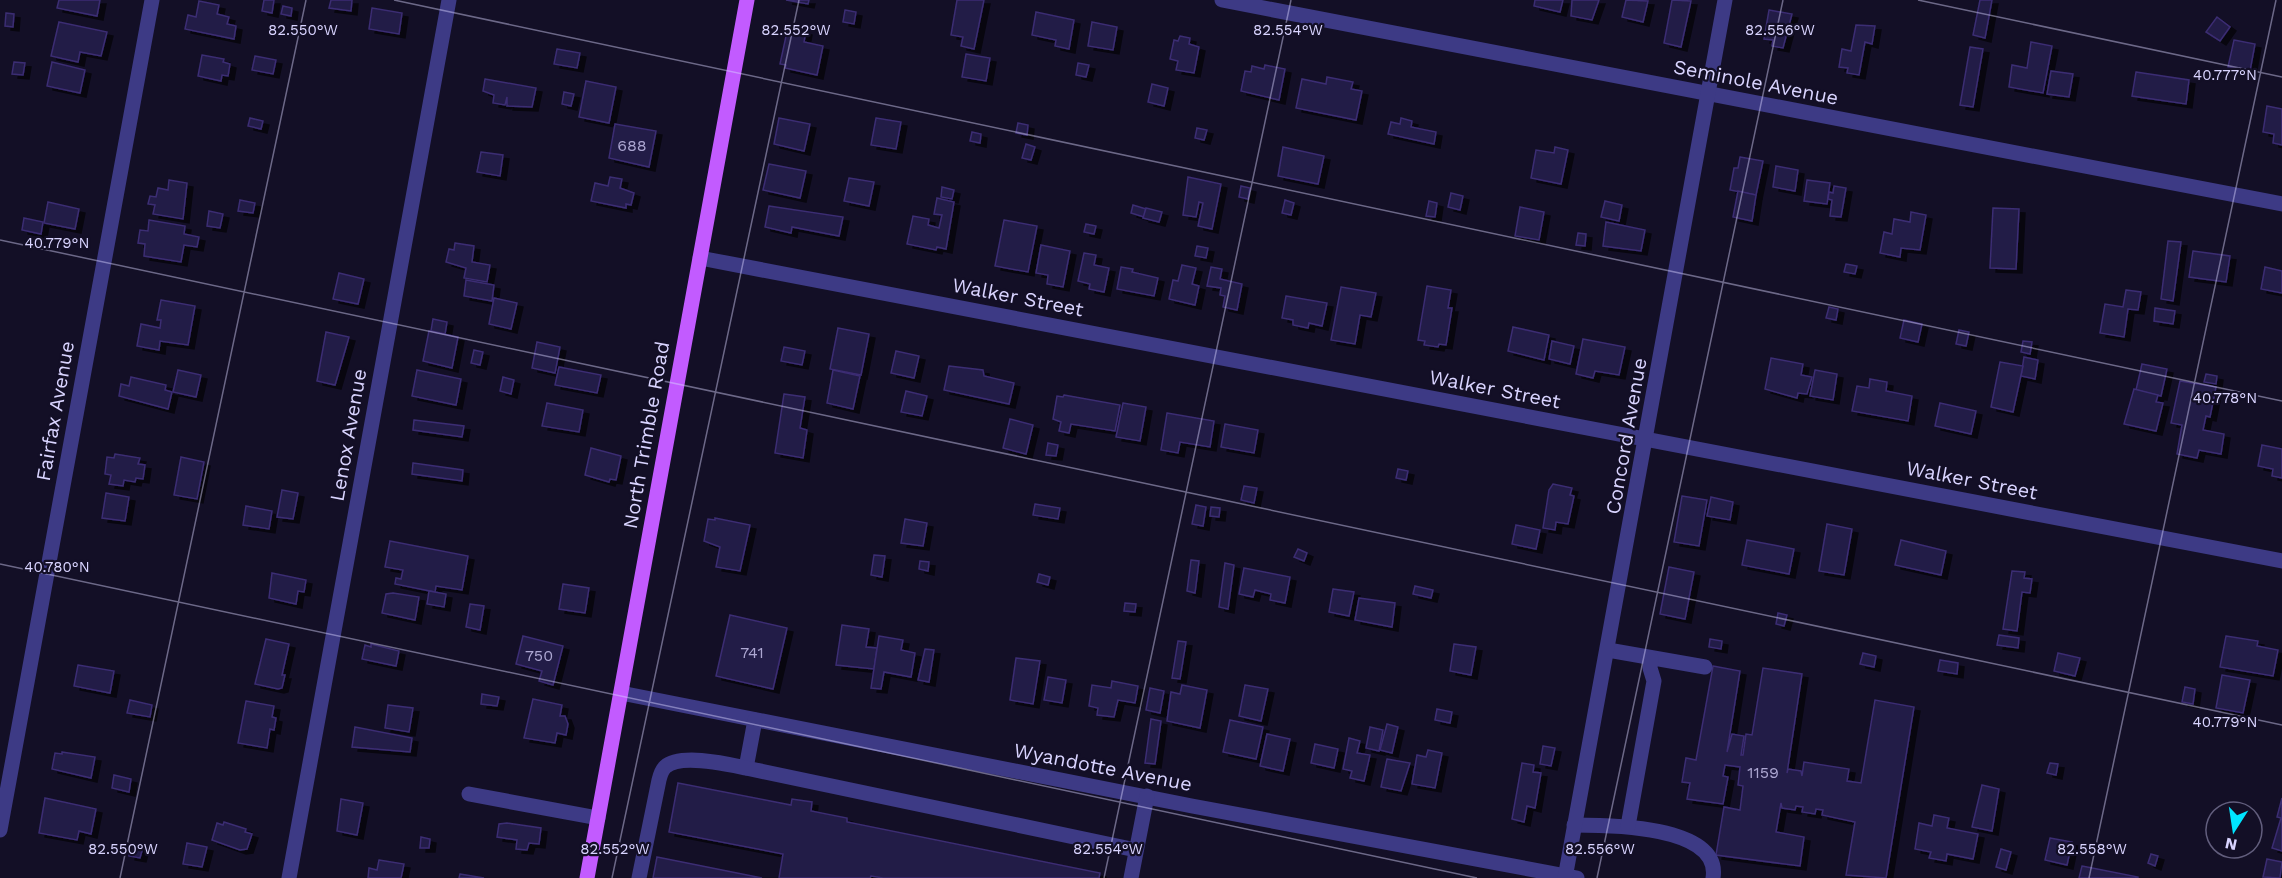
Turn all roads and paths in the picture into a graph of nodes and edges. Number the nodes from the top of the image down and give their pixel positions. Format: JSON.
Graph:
{"nodes":[{"id":1,"x":152,"y":0,"type":"edge"},
{"id":2,"x":449,"y":0,"type":"edge"},
{"id":3,"x":747,"y":0,"type":"edge"},
{"id":4,"x":1222,"y":0,"type":"edge"},
{"id":5,"x":1725,"y":0,"type":"edge"},
{"id":6,"x":1708,"y":94,"type":"junction"},
{"id":7,"x":2282,"y":204,"type":"edge"},
{"id":8,"x":700,"y":258,"type":"junction"},
{"id":9,"x":1647,"y":439,"type":"junction"},
{"id":10,"x":2282,"y":561,"type":"edge"},
{"id":11,"x":1608,"y":650,"type":"junction"},
{"id":12,"x":1652,"y":658,"type":"junction"},
{"id":13,"x":1705,"y":667,"type":"dead end"},
{"id":14,"x":621,"y":693,"type":"junction"},
{"id":15,"x":755,"y":720,"type":"junction"},
{"id":16,"x":746,"y":768,"type":"junction"},
{"id":17,"x":469,"y":794,"type":"dead end"},
{"id":18,"x":1147,"y":796,"type":"junction"},
{"id":19,"x":598,"y":818,"type":"junction"},
{"id":20,"x":1574,"y":825,"type":"junction"},
{"id":21,"x":1628,"y":826,"type":"junction"},
{"id":22,"x":0,"y":830,"type":"edge"},
{"id":23,"x":1136,"y":850,"type":"junction"},
{"id":24,"x":1569,"y":877,"type":"edge"},
{"id":25,"x":289,"y":878,"type":"edge"},
{"id":26,"x":587,"y":878,"type":"edge"},
{"id":27,"x":639,"y":878,"type":"edge"},
{"id":28,"x":1131,"y":878,"type":"edge"},
{"id":29,"x":1713,"y":878,"type":"edge"}],
"edges":[{"from":1,"to":22,"type":"street","name":"Fairfax Avenue"},
{"from":2,"to":25,"type":"street","name":"Lenox Avenue"},
{"from":3,"to":8,"type":"main road","name":"North Trimble Road"},
{"from":4,"to":6,"type":"street","name":"Seminole Avenue"},
{"from":5,"to":6,"type":"street","name":"Concord Avenue"},
{"from":6,"to":7,"type":"street","name":"Seminole Avenue"},
{"from":6,"to":9,"type":"street","name":"Concord Avenue"},
{"from":8,"to":9,"type":"street","name":"Walker Street"},
{"from":8,"to":14,"type":"main road","name":"North Trimble Road"},
{"from":9,"to":10,"type":"street","name":"Walker Street"},
{"from":9,"to":11,"type":"street","name":"Concord Avenue"},
{"from":11,"to":12,"type":"street"},
{"from":11,"to":20,"type":"street","name":"Concord Avenue"},
{"from":12,"to":13,"type":"street"},
{"from":12,"to":21,"type":"street"},
{"from":14,"to":15,"type":"street","name":"Wyandotte Avenue"},
{"from":14,"to":19,"type":"main road","name":"North Trimble Road"},
{"from":15,"to":16,"type":"street"},
{"from":15,"to":18,"type":"street","name":"Wyandotte Avenue"},
{"from":16,"to":23,"type":"street"},
{"from":16,"to":27,"type":"street"},
{"from":17,"to":19,"type":"street"},
{"from":18,"to":23,"type":"street"},
{"from":18,"to":24,"type":"street","name":"Wyandotte Avenue"},
{"from":19,"to":26,"type":"main road","name":"North Trimble Road"},
{"from":20,"to":21,"type":"street"},
{"from":20,"to":24,"type":"street","name":"Concord Avenue"},
{"from":21,"to":29,"type":"street"},
{"from":23,"to":28,"type":"street"}]}
